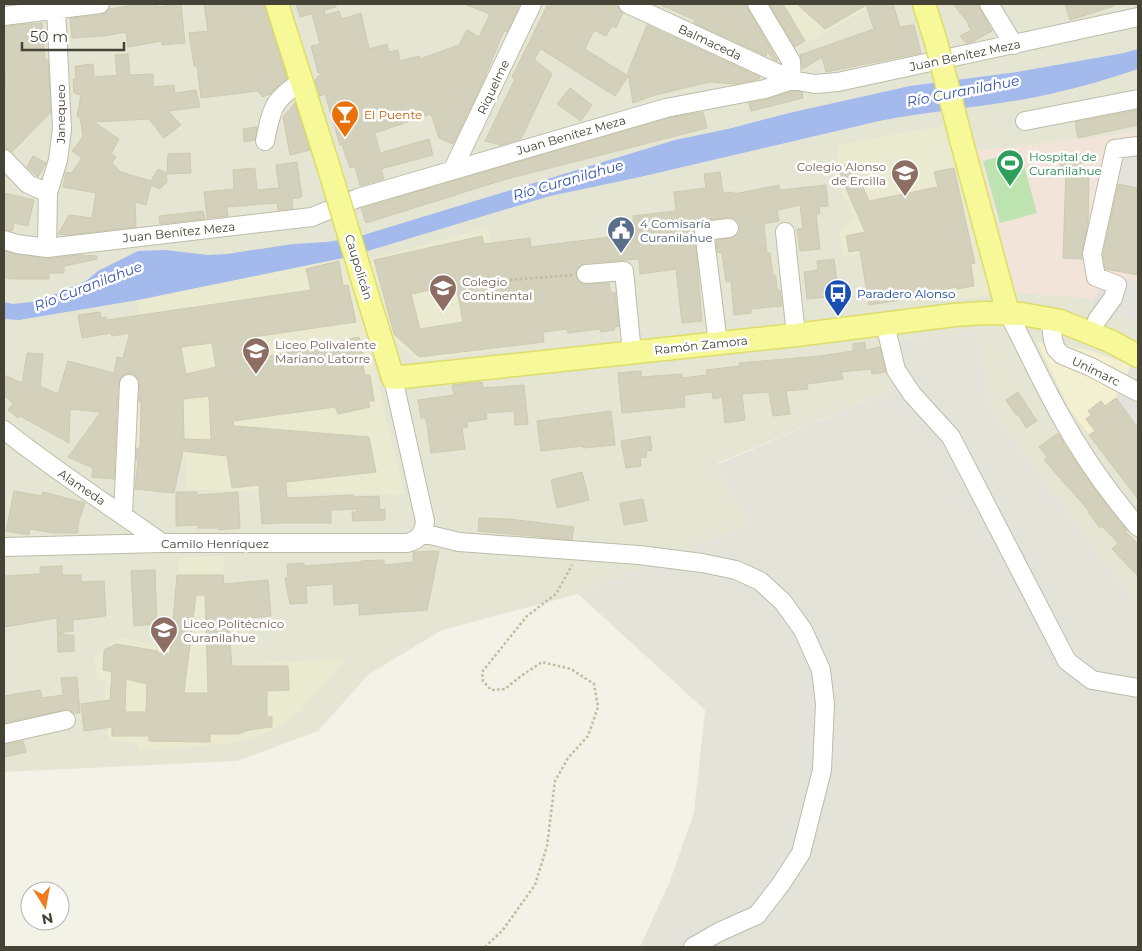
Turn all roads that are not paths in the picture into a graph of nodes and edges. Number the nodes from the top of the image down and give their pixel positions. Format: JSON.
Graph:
{"nodes":[{"id":1,"x":100,"y":4,"type":"edge"},
{"id":2,"x":277,"y":4,"type":"edge"},
{"id":3,"x":532,"y":4,"type":"edge"},
{"id":4,"x":628,"y":4,"type":"edge"},
{"id":5,"x":757,"y":4,"type":"edge"},
{"id":6,"x":924,"y":4,"type":"edge"},
{"id":7,"x":989,"y":4,"type":"edge"},
{"id":8,"x":1133,"y":4,"type":"edge"},
{"id":9,"x":56,"y":9,"type":"junction"},
{"id":10,"x":1138,"y":13,"type":"edge"},
{"id":11,"x":4,"y":16,"type":"edge"},
{"id":12,"x":1138,"y":17,"type":"edge"},
{"id":13,"x":1014,"y":45,"type":"junction"},
{"id":14,"x":792,"y":80,"type":"junction"},
{"id":15,"x":302,"y":81,"type":"junction"},
{"id":16,"x":1138,"y":99,"type":"edge"},
{"id":17,"x":1025,"y":121,"type":"dead end"},
{"id":18,"x":265,"y":141,"type":"dead end"},
{"id":19,"x":1138,"y":146,"type":"edge"},
{"id":20,"x":4,"y":159,"type":"edge"},
{"id":21,"x":453,"y":170,"type":"junction"},
{"id":22,"x":48,"y":193,"type":"junction"},
{"id":23,"x":730,"y":228,"type":"dead end"},
{"id":24,"x":785,"y":232,"type":"dead end"},
{"id":25,"x":4,"y":240,"type":"edge"},
{"id":26,"x":47,"y":248,"type":"junction"},
{"id":27,"x":586,"y":274,"type":"road end"},
{"id":28,"x":1008,"y":313,"type":"junction"},
{"id":29,"x":1050,"y":318,"type":"junction"},
{"id":30,"x":1097,"y":320,"type":"dead end"},
{"id":31,"x":885,"y":324,"type":"junction"},
{"id":32,"x":796,"y":335,"type":"junction"},
{"id":33,"x":718,"y":344,"type":"junction"},
{"id":34,"x":632,"y":353,"type":"junction"},
{"id":35,"x":1138,"y":356,"type":"edge"},
{"id":36,"x":393,"y":378,"type":"junction"},
{"id":37,"x":129,"y":384,"type":"dead end"},
{"id":38,"x":1138,"y":392,"type":"edge"},
{"id":39,"x":4,"y":430,"type":"edge"},
{"id":40,"x":123,"y":515,"type":"junction"},
{"id":41,"x":1138,"y":527,"type":"edge"},
{"id":42,"x":422,"y":533,"type":"junction"},
{"id":43,"x":162,"y":543,"type":"junction"},
{"id":44,"x":4,"y":547,"type":"edge"},
{"id":45,"x":1138,"y":688,"type":"edge"},
{"id":46,"x":66,"y":720,"type":"dead end"},
{"id":47,"x":4,"y":734,"type":"edge"},
{"id":48,"x":693,"y":947,"type":"edge"}],
"edges":[{"from":1,"to":9,"type":"street"},
{"from":2,"to":15,"type":"main road","name":"Caupolicán"},
{"from":3,"to":21,"type":"street","name":"Riquelme"},
{"from":4,"to":14,"type":"street","name":"Balmaceda"},
{"from":5,"to":14,"type":"street"},
{"from":6,"to":28,"type":"main road","bridge":true},
{"from":7,"to":13,"type":"street"},
{"from":8,"to":10,"type":"street"},
{"from":9,"to":11,"type":"street"},
{"from":9,"to":22,"type":"street","name":"Janequeo"},
{"from":12,"to":13,"type":"street","name":"Juan Benítez Meza"},
{"from":13,"to":14,"type":"street","name":"Juan Benítez Meza"},
{"from":14,"to":21,"type":"street","name":"Juan Benítez Meza"},
{"from":15,"to":18,"type":"street"},
{"from":15,"to":36,"type":"main road","name":"Caupolicán","bridge":true},
{"from":16,"to":17,"type":"street"},
{"from":19,"to":30,"type":"street"},
{"from":20,"to":22,"type":"street"},
{"from":21,"to":26,"type":"street","name":"Juan Benítez Meza"},
{"from":22,"to":26,"type":"street","name":"Janequeo"},
{"from":23,"to":33,"type":"street"},
{"from":24,"to":32,"type":"street"},
{"from":25,"to":26,"type":"street","name":"Juan Benítez Meza"},
{"from":27,"to":34,"type":"street"},
{"from":28,"to":29,"type":"main road","name":"Ramón Zamora"},
{"from":28,"to":31,"type":"main road","name":"Ramón Zamora"},
{"from":28,"to":41,"type":"street"},
{"from":29,"to":35,"type":"main road","name":"Ramón Zamora"},
{"from":29,"to":38,"type":"street","name":"Unimarc"},
{"from":31,"to":32,"type":"main road","name":"Ramón Zamora"},
{"from":31,"to":45,"type":"street"},
{"from":32,"to":33,"type":"main road","name":"Ramón Zamora"},
{"from":33,"to":34,"type":"main road","name":"Ramón Zamora"},
{"from":34,"to":36,"type":"main road","name":"Ramón Zamora"},
{"from":36,"to":42,"type":"street","name":"Caupolicán"},
{"from":37,"to":40,"type":"street"},
{"from":39,"to":40,"type":"street","name":"Alameda"},
{"from":40,"to":43,"type":"street","name":"Alameda"},
{"from":42,"to":43,"type":"street","name":"Camilo Henríquez"},
{"from":42,"to":48,"type":"street"},
{"from":43,"to":44,"type":"street","name":"Camilo Henríquez"},
{"from":46,"to":47,"type":"street"}]}
